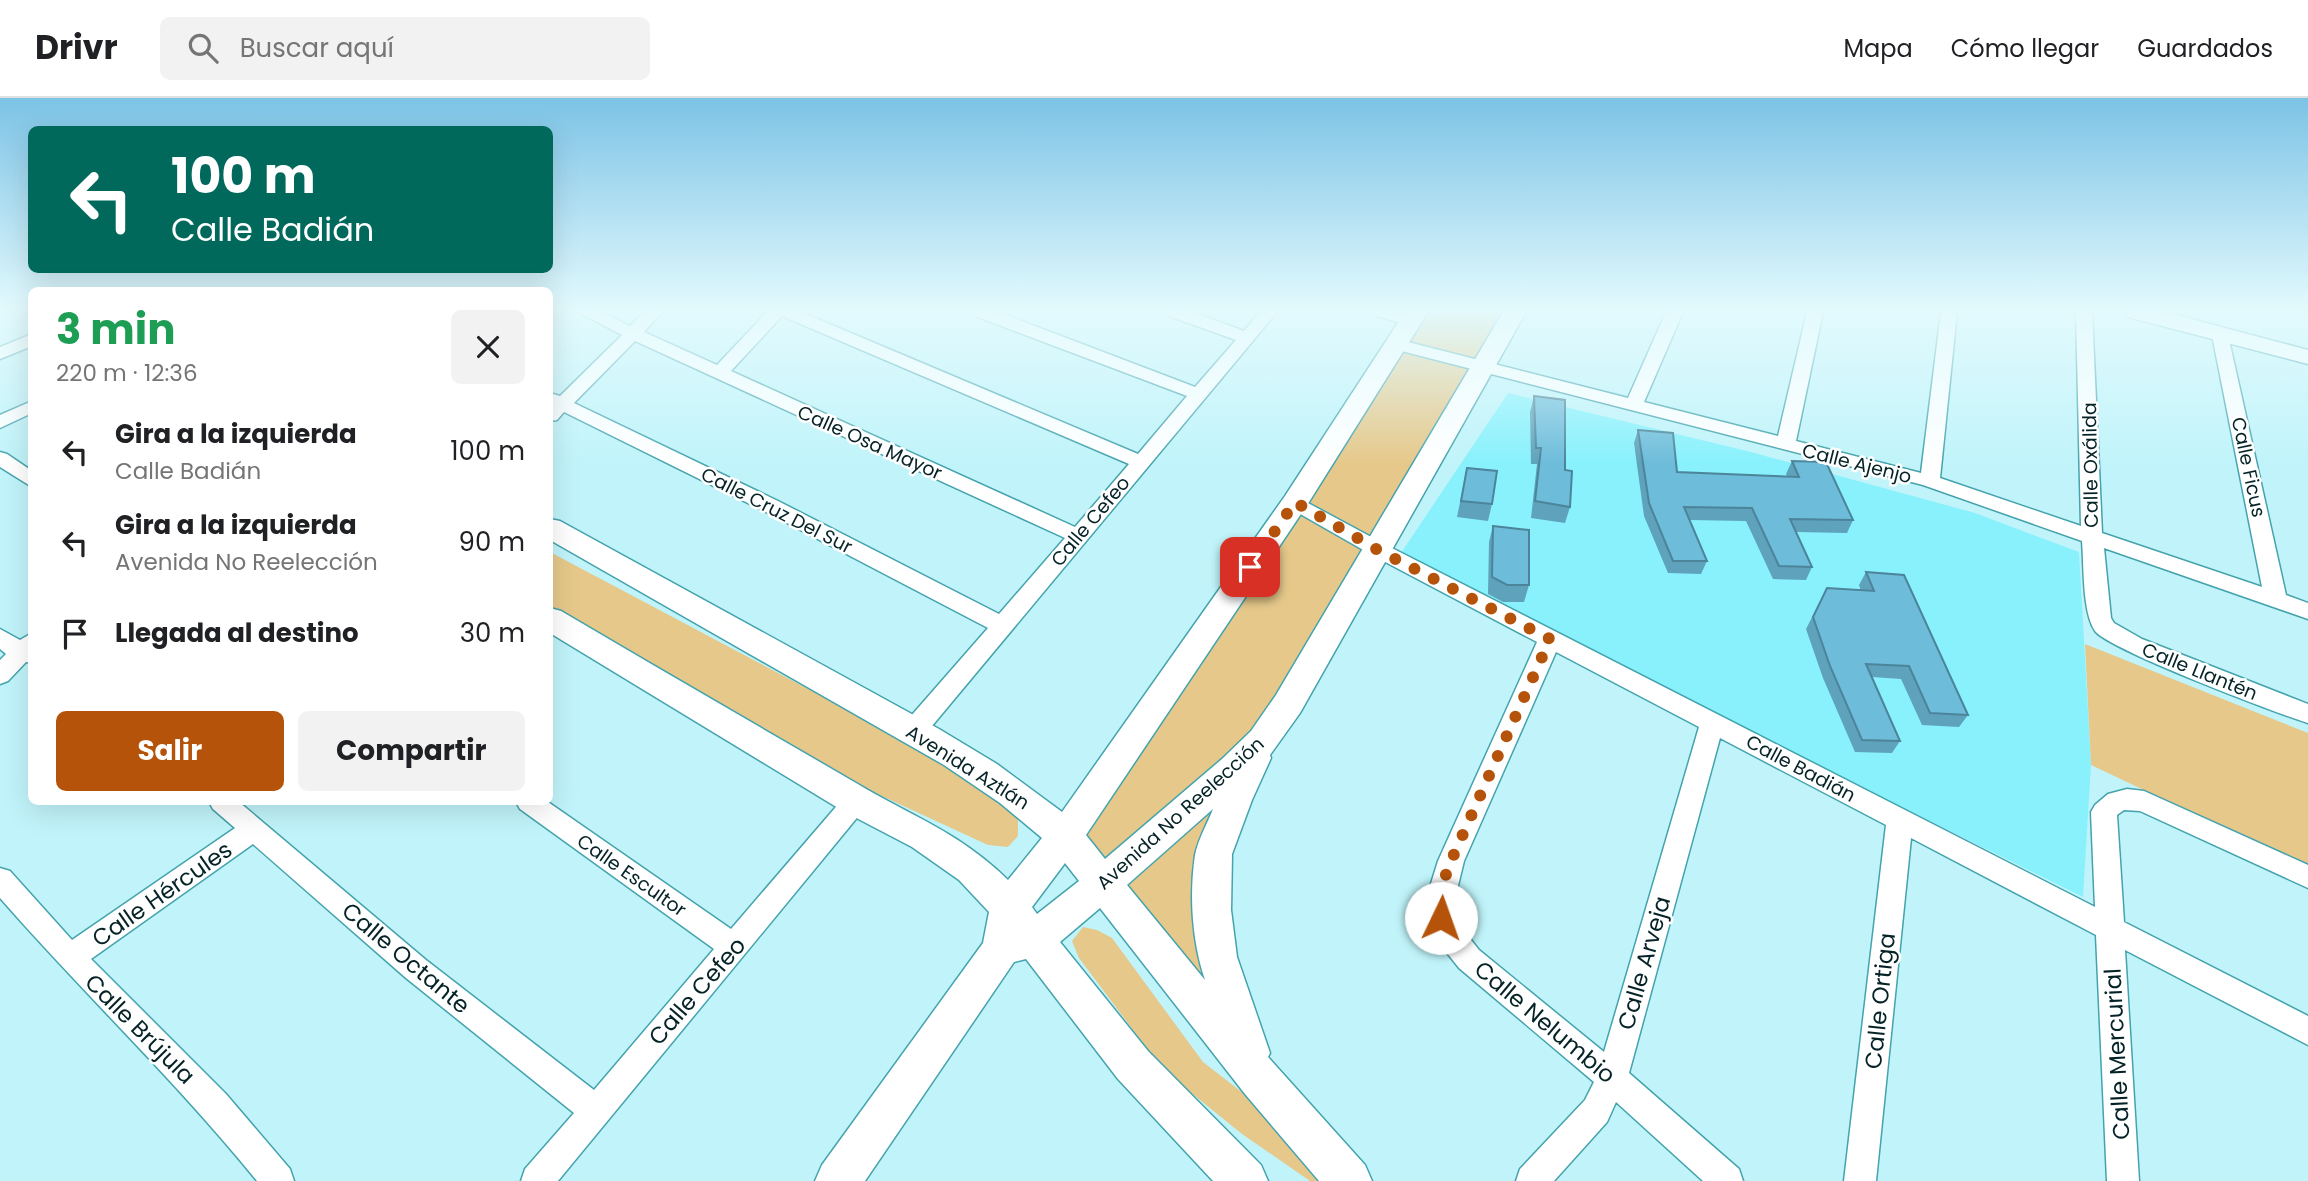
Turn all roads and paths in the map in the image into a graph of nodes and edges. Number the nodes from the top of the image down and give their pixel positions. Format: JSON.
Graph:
{"nodes":[{"id":1,"x":601,"y":363,"type":"edge"},
{"id":2,"x":694,"y":363,"type":"edge"},
{"id":3,"x":730,"y":363,"type":"edge"},
{"id":4,"x":905,"y":363,"type":"edge"},
{"id":5,"x":1114,"y":363,"type":"edge"},
{"id":6,"x":1227,"y":363,"type":"edge"},
{"id":7,"x":1378,"y":363,"type":"edge"},
{"id":8,"x":1474,"y":363,"type":"edge"},
{"id":9,"x":1487,"y":363,"type":"edge"},
{"id":10,"x":1653,"y":363,"type":"edge"},
{"id":11,"x":1803,"y":363,"type":"edge"},
{"id":12,"x":1943,"y":363,"type":"edge"},
{"id":13,"x":2086,"y":363,"type":"edge"},
{"id":14,"x":2227,"y":363,"type":"edge"},
{"id":15,"x":1484,"y":368,"type":"junction"},
{"id":16,"x":719,"y":374,"type":"junction"},
{"id":17,"x":1200,"y":395,"type":"junction"},
{"id":18,"x":1634,"y":405,"type":"junction"},
{"id":19,"x":553,"y":406,"type":"edge"},
{"id":20,"x":28,"y":408,"type":"edge"},
{"id":21,"x":0,"y":422,"type":"edge"},
{"id":22,"x":1784,"y":445,"type":"junction"},
{"id":23,"x":0,"y":458,"type":"edge"},
{"id":24,"x":1140,"y":462,"type":"junction"},
{"id":25,"x":28,"y":478,"type":"edge"},
{"id":26,"x":1930,"y":481,"type":"junction"},
{"id":27,"x":1295,"y":502,"type":"junction"},
{"id":28,"x":553,"y":530,"type":"edge"},
{"id":29,"x":1078,"y":536,"type":"junction"},
{"id":30,"x":2092,"y":537,"type":"junction"},
{"id":31,"x":1378,"y":550,"type":"junction"},
{"id":32,"x":2276,"y":600,"type":"junction"},
{"id":33,"x":2308,"y":611,"type":"edge"},
{"id":34,"x":2100,"y":618,"type":"joint"},
{"id":35,"x":553,"y":621,"type":"edge"},
{"id":36,"x":1003,"y":626,"type":"junction"},
{"id":37,"x":0,"y":637,"type":"edge"},
{"id":38,"x":1550,"y":639,"type":"junction"},
{"id":39,"x":28,"y":649,"type":"edge"},
{"id":40,"x":0,"y":675,"type":"edge"},
{"id":41,"x":2308,"y":714,"type":"edge"},
{"id":42,"x":1713,"y":721,"type":"junction"},
{"id":43,"x":913,"y":731,"type":"junction"},
{"id":44,"x":1263,"y":740,"type":"junction"},
{"id":45,"x":856,"y":801,"type":"junction"},
{"id":46,"x":225,"y":805,"type":"edge"},
{"id":47,"x":533,"y":805,"type":"edge"},
{"id":48,"x":1900,"y":821,"type":"junction"},
{"id":49,"x":254,"y":830,"type":"junction"},
{"id":50,"x":1065,"y":836,"type":"junction"},
{"id":51,"x":2308,"y":877,"type":"edge"},
{"id":52,"x":0,"y":879,"type":"edge"},
{"id":53,"x":1103,"y":884,"type":"junction"},
{"id":54,"x":1009,"y":907,"type":"junction"},
{"id":55,"x":2111,"y":927,"type":"junction"},
{"id":56,"x":1018,"y":944,"type":"junction"},
{"id":57,"x":735,"y":948,"type":"junction"},
{"id":58,"x":70,"y":958,"type":"junction"},
{"id":59,"x":2308,"y":1031,"type":"edge"},
{"id":60,"x":1612,"y":1078,"type":"junction"},
{"id":61,"x":1260,"y":1080,"type":"junction"},
{"id":62,"x":595,"y":1110,"type":"junction"},
{"id":63,"x":278,"y":1181,"type":"edge"},
{"id":64,"x":537,"y":1181,"type":"edge"},
{"id":65,"x":838,"y":1181,"type":"edge"},
{"id":66,"x":1245,"y":1181,"type":"edge"},
{"id":67,"x":1349,"y":1181,"type":"edge"},
{"id":68,"x":1532,"y":1181,"type":"edge"},
{"id":69,"x":1727,"y":1181,"type":"edge"},
{"id":70,"x":1860,"y":1181,"type":"edge"},
{"id":71,"x":2123,"y":1181,"type":"edge"}],
"edges":[{"from":1,"to":19,"type":"street"},
{"from":2,"to":16,"type":"street","name":"Calle Osa Mayor"},
{"from":3,"to":16,"type":"street"},
{"from":4,"to":24,"type":"street"},
{"from":5,"to":17,"type":"street"},
{"from":6,"to":17,"type":"street","name":"Calle Cefeo"},
{"from":7,"to":27,"type":"main road"},
{"from":8,"to":15,"type":"street","name":"Calle Ajenjo"},
{"from":9,"to":15,"type":"main road","name":"Avenida No Reelección"},
{"from":10,"to":18,"type":"street"},
{"from":11,"to":22,"type":"street"},
{"from":12,"to":26,"type":"street"},
{"from":13,"to":30,"type":"street","name":"Calle Oxálida"},
{"from":14,"to":32,"type":"street","name":"Calle Ficus"},
{"from":15,"to":18,"type":"street","name":"Calle Ajenjo"},
{"from":15,"to":31,"type":"main road","name":"Avenida No Reelección"},
{"from":16,"to":29,"type":"street","name":"Calle Osa Mayor"},
{"from":17,"to":24,"type":"street","name":"Calle Cefeo"},
{"from":18,"to":22,"type":"street","name":"Calle Ajenjo"},
{"from":19,"to":36,"type":"street","name":"Calle Cruz Del Sur"},
{"from":20,"to":21,"type":"street"},
{"from":22,"to":26,"type":"street","name":"Calle Ajenjo"},
{"from":23,"to":25,"type":"street"},
{"from":24,"to":29,"type":"street","name":"Calle Cefeo"},
{"from":26,"to":30,"type":"street","name":"Calle Ajenjo"},
{"from":27,"to":31,"type":"street","name":"Calle Badián"},
{"from":27,"to":50,"type":"main road"},
{"from":28,"to":43,"type":"main road","name":"Avenida Aztlán"},
{"from":29,"to":36,"type":"street","name":"Calle Cefeo"},
{"from":30,"to":32,"type":"street","name":"Calle Ajenjo"},
{"from":30,"to":34,"type":"street","name":"Calle Oxálida"},
{"from":31,"to":38,"type":"street","name":"Calle Badián"},
{"from":31,"to":44,"type":"main road","name":"Avenida No Reelección"},
{"from":32,"to":33,"type":"street","name":"Calle Ajenjo"},
{"from":34,"to":41,"type":"street","name":"Calle Llantén"},
{"from":35,"to":45,"type":"main road"},
{"from":36,"to":43,"type":"street","name":"Calle Cefeo"},
{"from":37,"to":39,"type":"street"},
{"from":38,"to":42,"type":"street","name":"Calle Badián"},
{"from":38,"to":60,"type":"street","name":"Calle Nelumbio"},
{"from":39,"to":40,"type":"street"},
{"from":42,"to":48,"type":"street","name":"Calle Badián"},
{"from":42,"to":60,"type":"street","name":"Calle Arveja"},
{"from":43,"to":50,"type":"main road","name":"Avenida Aztlán"},
{"from":44,"to":53,"type":"main road","name":"Avenida No Reelección"},
{"from":44,"to":61,"type":"main road"},
{"from":45,"to":54,"type":"main road"},
{"from":45,"to":57,"type":"street","name":"Calle Cefeo"},
{"from":46,"to":49,"type":"street","name":"Calle Octante"},
{"from":47,"to":57,"type":"street","name":"Calle Escultor"},
{"from":48,"to":55,"type":"street","name":"Calle Badián"},
{"from":48,"to":70,"type":"street","name":"Calle Ortiga"},
{"from":49,"to":58,"type":"street","name":"Calle Hércules"},
{"from":49,"to":62,"type":"street","name":"Calle Octante"},
{"from":50,"to":53,"type":"main road","name":"Avenida Aztlán"},
{"from":50,"to":54,"type":"main road"},
{"from":51,"to":55,"type":"street"},
{"from":52,"to":58,"type":"street","name":"Calle Brújula"},
{"from":53,"to":56,"type":"main road","name":"Avenida No Reelección"},
{"from":53,"to":61,"type":"main road","name":"Avenida Aztlán"},
{"from":54,"to":56,"type":"main road"},
{"from":55,"to":59,"type":"street","name":"Calle Badián"},
{"from":55,"to":71,"type":"street","name":"Calle Mercurial"},
{"from":56,"to":65,"type":"main road","name":"Avenida No Reelección"},
{"from":56,"to":66,"type":"main road"},
{"from":57,"to":62,"type":"street","name":"Calle Cefeo"},
{"from":58,"to":63,"type":"street","name":"Calle Brújula"},
{"from":60,"to":68,"type":"street","name":"Calle Arveja"},
{"from":60,"to":69,"type":"street","name":"Calle Nelumbio"},
{"from":61,"to":67,"type":"main road","name":"Avenida Aztlán"},
{"from":62,"to":64,"type":"street","name":"Calle Cefeo"}]}
